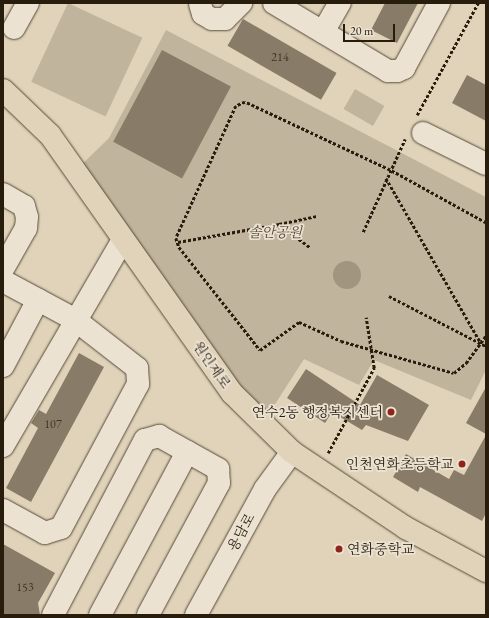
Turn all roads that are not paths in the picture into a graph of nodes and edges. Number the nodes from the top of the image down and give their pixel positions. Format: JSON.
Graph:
{"nodes":[{"id":1,"x":28,"y":3,"type":"edge"},
{"id":2,"x":242,"y":3,"type":"edge"},
{"id":3,"x":340,"y":3,"type":"edge"},
{"id":4,"x":439,"y":3,"type":"edge"},
{"id":5,"x":200,"y":4,"type":"dead end"},
{"id":6,"x":280,"y":5,"type":"edge"},
{"id":7,"x":14,"y":28,"type":"dead end"},
{"id":8,"x":324,"y":32,"type":"junction"},
{"id":9,"x":3,"y":90,"type":"edge"},
{"id":10,"x":416,"y":128,"type":"road end"},
{"id":11,"x":486,"y":164,"type":"edge"},
{"id":12,"x":3,"y":194,"type":"edge"},
{"id":13,"x":124,"y":240,"type":"junction"},
{"id":14,"x":3,"y":269,"type":"edge"},
{"id":15,"x":3,"y":281,"type":"edge"},
{"id":16,"x":38,"y":300,"type":"junction"},
{"id":17,"x":74,"y":319,"type":"junction"},
{"id":18,"x":3,"y":366,"type":"edge"},
{"id":19,"x":4,"y":441,"type":"edge"},
{"id":20,"x":187,"y":452,"type":"junction"},
{"id":21,"x":292,"y":452,"type":"junction"},
{"id":22,"x":3,"y":510,"type":"edge"},
{"id":23,"x":486,"y":571,"type":"edge"},
{"id":24,"x":53,"y":615,"type":"edge"},
{"id":25,"x":100,"y":615,"type":"edge"},
{"id":26,"x":148,"y":615,"type":"edge"},
{"id":27,"x":196,"y":615,"type":"edge"}],
"edges":[{"from":1,"to":7,"type":"street"},
{"from":2,"to":5,"type":"street"},
{"from":3,"to":8,"type":"street"},
{"from":4,"to":8,"type":"street"},
{"from":6,"to":8,"type":"street"},
{"from":9,"to":13,"type":"main road","name":"원인재로"},
{"from":10,"to":11,"type":"street"},
{"from":12,"to":14,"type":"street"},
{"from":13,"to":17,"type":"street"},
{"from":13,"to":21,"type":"main road","name":"원인재로"},
{"from":15,"to":16,"type":"street"},
{"from":16,"to":17,"type":"street"},
{"from":16,"to":18,"type":"street"},
{"from":17,"to":19,"type":"street"},
{"from":17,"to":22,"type":"street"},
{"from":20,"to":24,"type":"street"},
{"from":20,"to":25,"type":"street"},
{"from":20,"to":26,"type":"street"},
{"from":21,"to":23,"type":"main road","name":"원인재로"},
{"from":21,"to":27,"type":"street","name":"용담로"}]}
